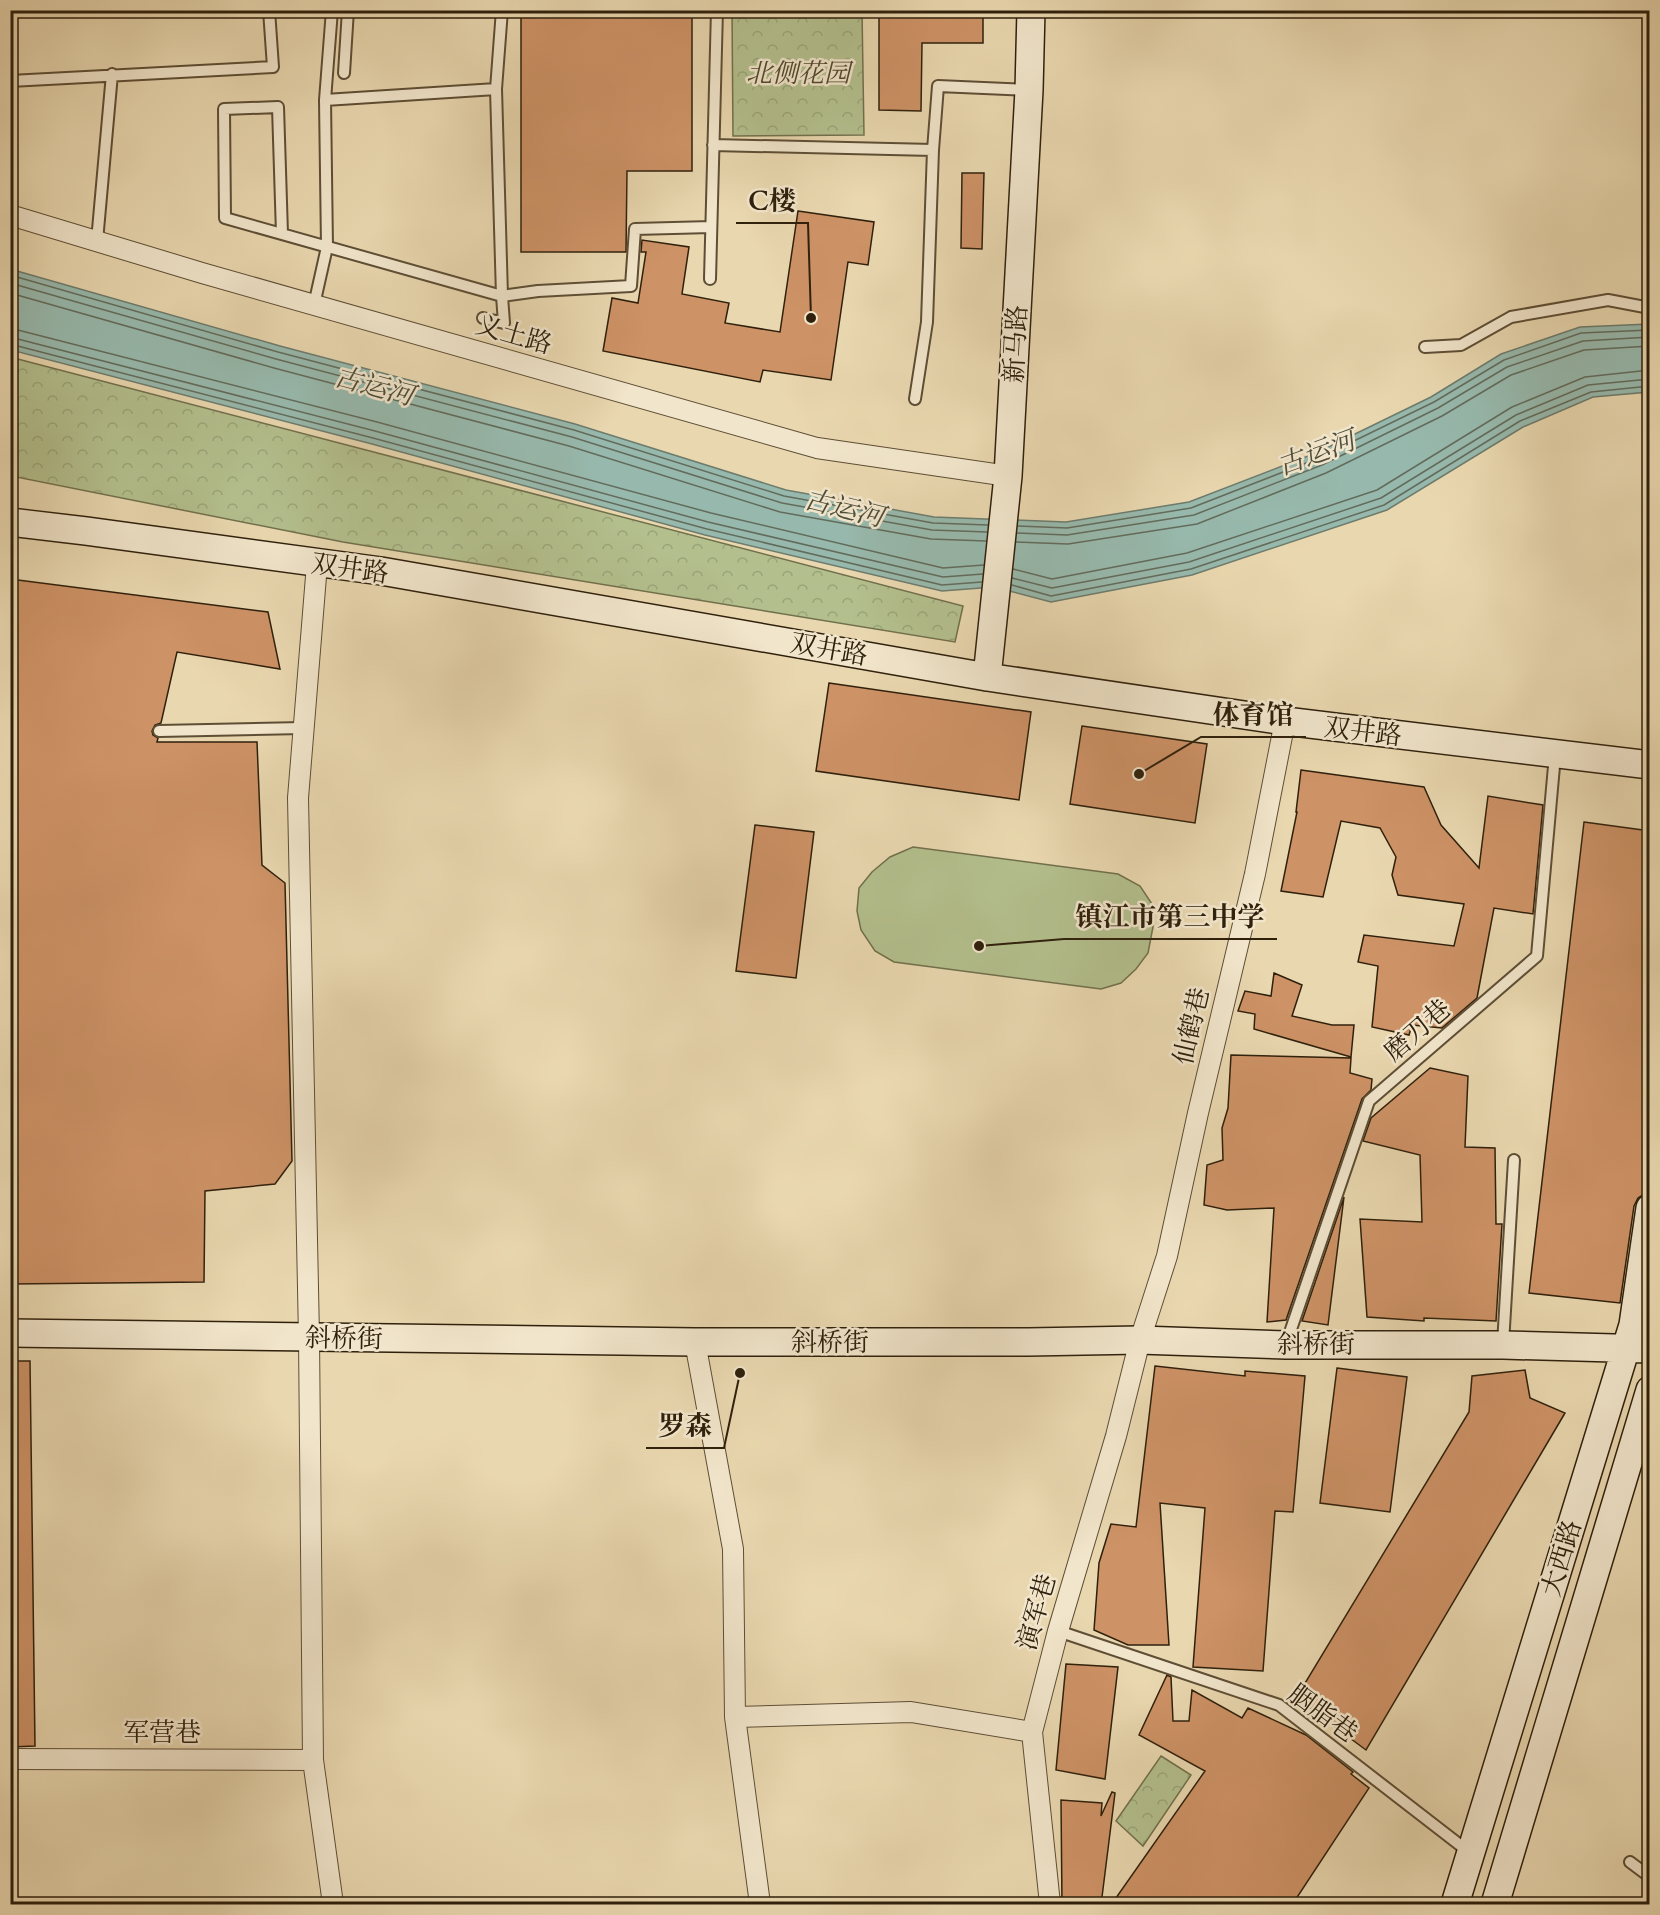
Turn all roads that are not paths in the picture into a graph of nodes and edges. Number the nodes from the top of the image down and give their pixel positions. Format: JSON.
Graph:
{"nodes":[{"id":1,"x":269,"y":10,"type":"edge"},
{"id":2,"x":332,"y":10,"type":"edge"},
{"id":3,"x":348,"y":10,"type":"edge"},
{"id":4,"x":502,"y":10,"type":"edge"},
{"id":5,"x":717,"y":10,"type":"edge"},
{"id":6,"x":1031,"y":10,"type":"edge"},
{"id":7,"x":344,"y":73,"type":"dead end"},
{"id":8,"x":112,"y":74,"type":"junction"},
{"id":9,"x":10,"y":81,"type":"edge"},
{"id":10,"x":496,"y":89,"type":"junction"},
{"id":11,"x":1029,"y":90,"type":"junction"},
{"id":12,"x":325,"y":100,"type":"junction"},
{"id":13,"x":713,"y":145,"type":"junction"},
{"id":14,"x":933,"y":150,"type":"junction"},
{"id":15,"x":10,"y":215,"type":"edge"},
{"id":16,"x":711,"y":227,"type":"junction"},
{"id":17,"x":282,"y":234,"type":"junction"},
{"id":18,"x":97,"y":241,"type":"junction"},
{"id":19,"x":327,"y":247,"type":"junction"},
{"id":20,"x":710,"y":279,"type":"dead end"},
{"id":21,"x":502,"y":296,"type":"junction"},
{"id":22,"x":314,"y":305,"type":"junction"},
{"id":23,"x":1650,"y":308,"type":"edge"},
{"id":24,"x":483,"y":318,"type":"dead end"},
{"id":25,"x":1425,"y":347,"type":"dead end"},
{"id":26,"x":915,"y":399,"type":"dead end"},
{"id":27,"x":1008,"y":476,"type":"junction"},
{"id":28,"x":10,"y":522,"type":"edge"},
{"id":29,"x":317,"y":564,"type":"junction"},
{"id":30,"x":987,"y":676,"type":"junction"},
{"id":31,"x":1285,"y":721,"type":"junction"},
{"id":32,"x":303,"y":728,"type":"junction"},
{"id":33,"x":159,"y":731,"type":"dead end"},
{"id":34,"x":1555,"y":755,"type":"junction"},
{"id":35,"x":1650,"y":765,"type":"edge"},
{"id":36,"x":1514,"y":1160,"type":"dead end"},
{"id":37,"x":1650,"y":1208,"type":"edge"},
{"id":38,"x":10,"y":1333,"type":"edge"},
{"id":39,"x":309,"y":1337,"type":"junction"},
{"id":40,"x":1140,"y":1340,"type":"junction"},
{"id":41,"x":695,"y":1342,"type":"junction"},
{"id":42,"x":1286,"y":1345,"type":"junction"},
{"id":43,"x":1503,"y":1345,"type":"junction"},
{"id":44,"x":1638,"y":1348,"type":"edge"},
{"id":45,"x":1650,"y":1390,"type":"edge"},
{"id":46,"x":1058,"y":1631,"type":"junction"},
{"id":47,"x":735,"y":1717,"type":"junction"},
{"id":48,"x":1032,"y":1732,"type":"junction"},
{"id":49,"x":10,"y":1758,"type":"edge"},
{"id":50,"x":313,"y":1760,"type":"junction"},
{"id":51,"x":1471,"y":1853,"type":"junction"},
{"id":52,"x":1630,"y":1862,"type":"dead end"},
{"id":53,"x":1650,"y":1877,"type":"edge"},
{"id":54,"x":333,"y":1905,"type":"edge"},
{"id":55,"x":760,"y":1905,"type":"edge"},
{"id":56,"x":1050,"y":1905,"type":"edge"},
{"id":57,"x":1455,"y":1905,"type":"edge"},
{"id":58,"x":1495,"y":1905,"type":"edge"}],
"edges":[{"from":1,"to":8,"type":"lane"},
{"from":2,"to":12,"type":"lane"},
{"from":3,"to":7,"type":"lane"},
{"from":4,"to":10,"type":"lane"},
{"from":5,"to":13,"type":"lane"},
{"from":6,"to":11,"type":"street","name":"新马路"},
{"from":8,"to":9,"type":"lane"},
{"from":8,"to":18,"type":"lane"},
{"from":10,"to":12,"type":"lane"},
{"from":10,"to":21,"type":"lane"},
{"from":11,"to":14,"type":"lane"},
{"from":11,"to":27,"type":"street","name":"新马路"},
{"from":12,"to":19,"type":"lane"},
{"from":13,"to":14,"type":"lane"},
{"from":13,"to":16,"type":"lane"},
{"from":14,"to":26,"type":"lane"},
{"from":15,"to":18,"type":"street","name":"义土路"},
{"from":16,"to":20,"type":"lane"},
{"from":16,"to":21,"type":"lane"},
{"from":17,"to":17,"type":"lane"},
{"from":17,"to":19,"type":"lane"},
{"from":18,"to":22,"type":"street","name":"义土路"},
{"from":19,"to":21,"type":"lane"},
{"from":19,"to":22,"type":"lane"},
{"from":21,"to":24,"type":"lane"},
{"from":22,"to":27,"type":"street","name":"义土路"},
{"from":23,"to":25,"type":"lane"},
{"from":27,"to":30,"type":"street","name":"新马路"},
{"from":28,"to":29,"type":"street","name":"双井路"},
{"from":29,"to":30,"type":"street","name":"双井路"},
{"from":29,"to":32,"type":"street"},
{"from":30,"to":31,"type":"street","name":"双井路"},
{"from":31,"to":34,"type":"street","name":"双井路"},
{"from":31,"to":40,"type":"street","name":"仙鹤巷"},
{"from":32,"to":33,"type":"lane"},
{"from":32,"to":39,"type":"street"},
{"from":34,"to":35,"type":"street","name":"双井路"},
{"from":34,"to":42,"type":"lane","name":"磨刀巷"},
{"from":36,"to":43,"type":"lane"},
{"from":37,"to":44,"type":"street","name":"大西路"},
{"from":38,"to":39,"type":"street","name":"斜桥街"},
{"from":39,"to":41,"type":"street","name":"斜桥街"},
{"from":39,"to":50,"type":"street"},
{"from":40,"to":41,"type":"street","name":"斜桥街"},
{"from":40,"to":42,"type":"street","name":"斜桥街"},
{"from":40,"to":46,"type":"street","name":"演军巷"},
{"from":41,"to":47,"type":"street"},
{"from":42,"to":43,"type":"street","name":"斜桥街"},
{"from":43,"to":44,"type":"street","name":"斜桥街"},
{"from":44,"to":51,"type":"street","name":"大西路"},
{"from":45,"to":58,"type":"street","name":"大西路"},
{"from":46,"to":48,"type":"street","name":"演军巷"},
{"from":46,"to":51,"type":"lane","name":"胭脂巷"},
{"from":47,"to":48,"type":"street"},
{"from":47,"to":55,"type":"street"},
{"from":48,"to":56,"type":"street","name":"演军巷"},
{"from":49,"to":50,"type":"street","name":"军营巷"},
{"from":50,"to":54,"type":"street"},
{"from":51,"to":57,"type":"street","name":"大西路"},
{"from":52,"to":53,"type":"lane"}]}
